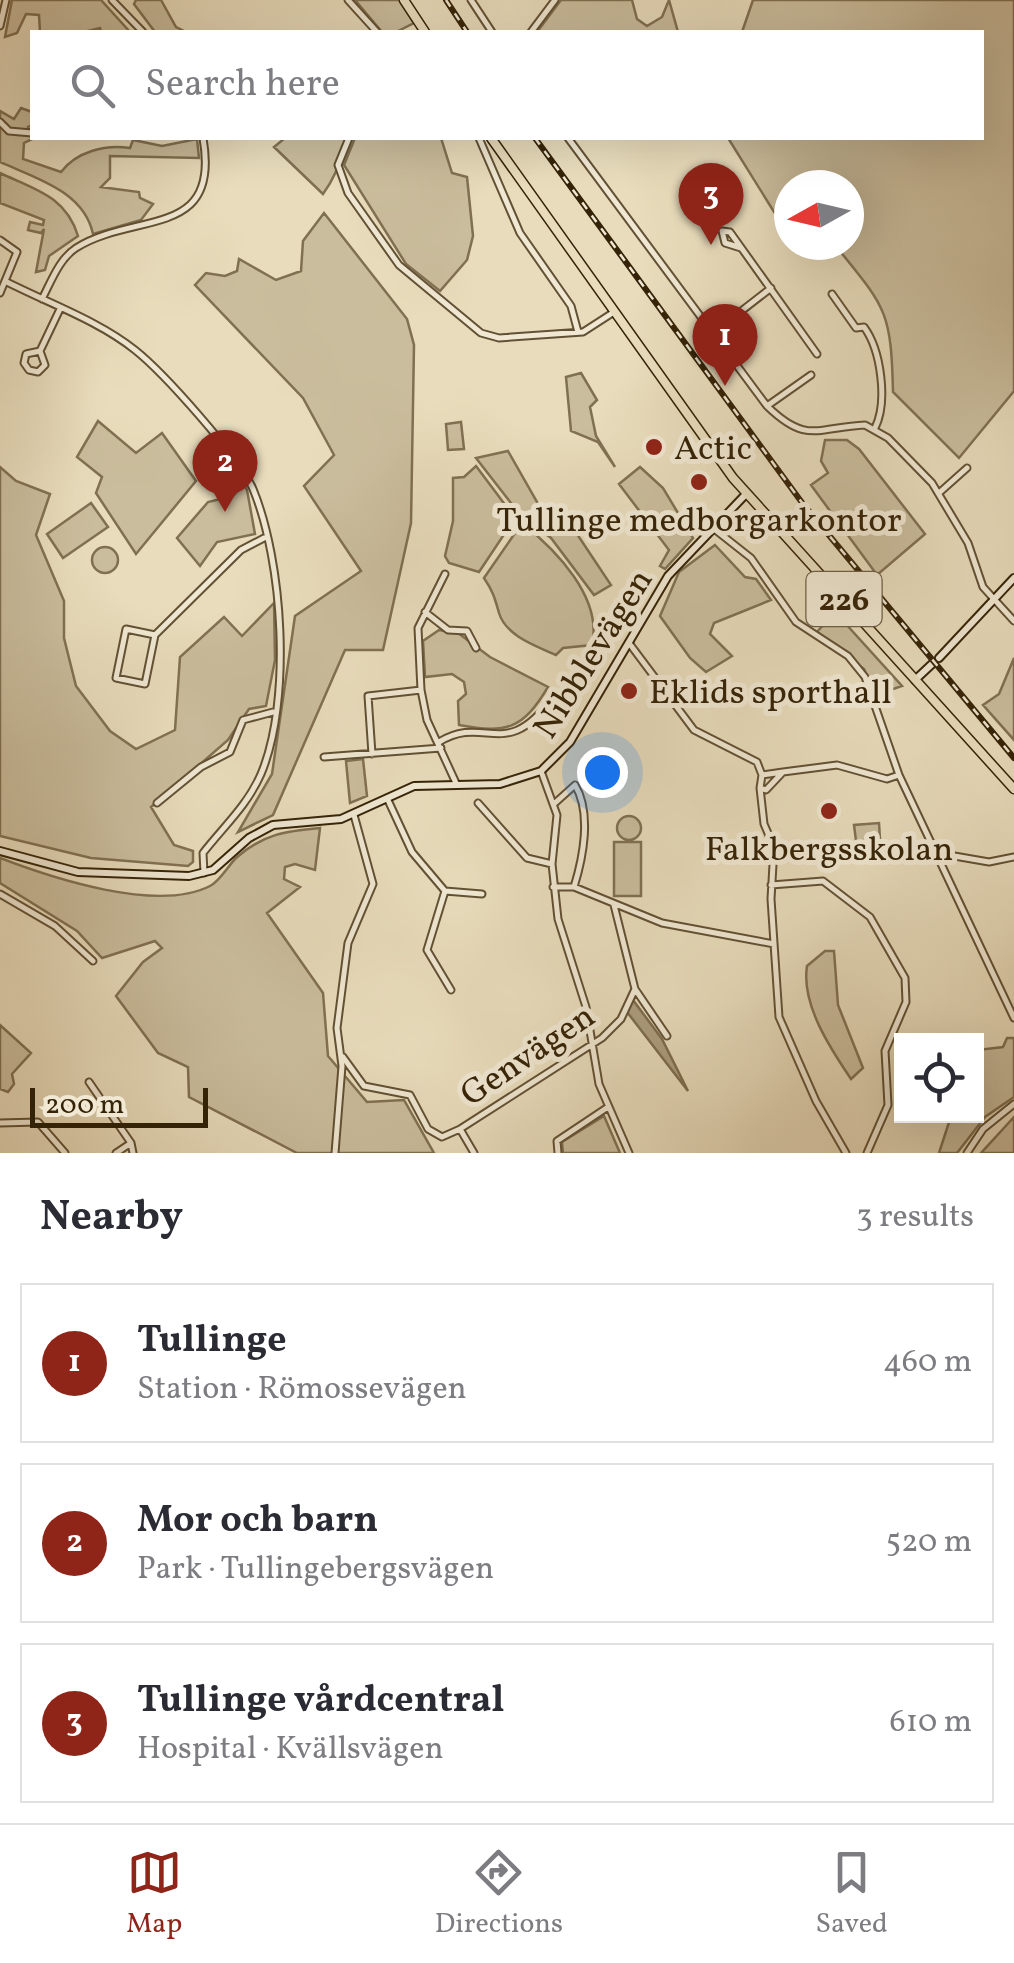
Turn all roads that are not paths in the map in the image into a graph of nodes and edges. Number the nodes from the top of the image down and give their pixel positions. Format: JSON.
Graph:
{"nodes":[{"id":1,"x":6,"y":0,"type":"edge"},
{"id":2,"x":112,"y":0,"type":"edge"},
{"id":3,"x":348,"y":0,"type":"edge"},
{"id":4,"x":404,"y":0,"type":"edge"},
{"id":5,"x":471,"y":0,"type":"edge"},
{"id":6,"x":555,"y":0,"type":"edge"},
{"id":7,"x":128,"y":2,"type":"edge"},
{"id":8,"x":121,"y":8,"type":"junction"},
{"id":9,"x":0,"y":26,"type":"edge"},
{"id":10,"x":142,"y":30,"type":"edge"},
{"id":11,"x":375,"y":30,"type":"edge"},
{"id":12,"x":423,"y":30,"type":"edge"},
{"id":13,"x":491,"y":30,"type":"edge"},
{"id":14,"x":532,"y":30,"type":"edge"},
{"id":15,"x":0,"y":122,"type":"edge"},
{"id":16,"x":30,"y":132,"type":"edge"},
{"id":17,"x":203,"y":140,"type":"edge"},
{"id":18,"x":348,"y":140,"type":"edge"},
{"id":19,"x":480,"y":140,"type":"edge"},
{"id":20,"x":492,"y":140,"type":"edge"},
{"id":21,"x":569,"y":140,"type":"edge"},
{"id":22,"x":0,"y":240,"type":"edge"},
{"id":23,"x":741,"y":248,"type":"dead end"},
{"id":24,"x":7,"y":282,"type":"junction"},
{"id":25,"x":771,"y":288,"type":"junction"},
{"id":26,"x":0,"y":293,"type":"edge"},
{"id":27,"x":832,"y":294,"type":"dead end"},
{"id":28,"x":42,"y":300,"type":"junction"},
{"id":29,"x":60,"y":309,"type":"junction"},
{"id":30,"x":614,"y":312,"type":"junction"},
{"id":31,"x":578,"y":332,"type":"junction"},
{"id":32,"x":712,"y":333,"type":"junction"},
{"id":33,"x":40,"y":351,"type":"junction"},
{"id":34,"x":817,"y":354,"type":"dead end"},
{"id":35,"x":811,"y":374,"type":"dead end"},
{"id":36,"x":768,"y":406,"type":"junction"},
{"id":37,"x":875,"y":428,"type":"junction"},
{"id":38,"x":967,"y":468,"type":"dead end"},
{"id":39,"x":938,"y":493,"type":"junction"},
{"id":40,"x":746,"y":494,"type":"junction"},
{"id":41,"x":713,"y":528,"type":"junction"},
{"id":42,"x":264,"y":538,"type":"junction"},
{"id":43,"x":445,"y":574,"type":"dead end"},
{"id":44,"x":1014,"y":578,"type":"edge"},
{"id":45,"x":992,"y":599,"type":"junction"},
{"id":46,"x":424,"y":612,"type":"junction"},
{"id":47,"x":1014,"y":620,"type":"edge"},
{"id":48,"x":155,"y":635,"type":"junction"},
{"id":49,"x":629,"y":642,"type":"junction"},
{"id":50,"x":476,"y":648,"type":"dead end"},
{"id":51,"x":939,"y":658,"type":"dead end"},
{"id":52,"x":932,"y":664,"type":"dead end"},
{"id":53,"x":915,"y":680,"type":"junction"},
{"id":54,"x":421,"y":690,"type":"junction"},
{"id":55,"x":554,"y":696,"type":"dead end"},
{"id":56,"x":273,"y":712,"type":"junction"},
{"id":57,"x":440,"y":745,"type":"junction"},
{"id":58,"x":372,"y":754,"type":"junction"},
{"id":59,"x":324,"y":757,"type":"dead end"},
{"id":60,"x":541,"y":771,"type":"junction"},
{"id":61,"x":783,"y":772,"type":"junction"},
{"id":62,"x":762,"y":775,"type":"junction"},
{"id":63,"x":900,"y":775,"type":"junction"},
{"id":64,"x":456,"y":783,"type":"junction"},
{"id":65,"x":760,"y":788,"type":"junction"},
{"id":66,"x":1014,"y":790,"type":"edge"},
{"id":67,"x":387,"y":798,"type":"junction"},
{"id":68,"x":478,"y":802,"type":"dead end"},
{"id":69,"x":555,"y":802,"type":"junction"},
{"id":70,"x":157,"y":803,"type":"dead end"},
{"id":71,"x":354,"y":814,"type":"junction"},
{"id":72,"x":0,"y":851,"type":"edge"},
{"id":73,"x":936,"y":853,"type":"junction"},
{"id":74,"x":1014,"y":857,"type":"edge"},
{"id":75,"x":552,"y":864,"type":"junction"},
{"id":76,"x":204,"y":873,"type":"junction"},
{"id":77,"x":771,"y":885,"type":"junction"},
{"id":78,"x":554,"y":887,"type":"junction"},
{"id":79,"x":574,"y":888,"type":"junction"},
{"id":80,"x":445,"y":891,"type":"junction"},
{"id":81,"x":0,"y":894,"type":"edge"},
{"id":82,"x":482,"y":894,"type":"dead end"},
{"id":83,"x":614,"y":905,"type":"junction"},
{"id":84,"x":774,"y":944,"type":"junction"},
{"id":85,"x":93,"y":961,"type":"dead end"},
{"id":86,"x":635,"y":989,"type":"junction"},
{"id":87,"x":451,"y":990,"type":"dead end"},
{"id":88,"x":1014,"y":1018,"type":"edge"},
{"id":89,"x":667,"y":1036,"type":"dead end"},
{"id":90,"x":594,"y":1043,"type":"junction"},
{"id":91,"x":341,"y":1055,"type":"junction"},
{"id":92,"x":89,"y":1082,"type":"dead end"},
{"id":93,"x":1014,"y":1104,"type":"edge"},
{"id":94,"x":608,"y":1107,"type":"junction"},
{"id":95,"x":0,"y":1122,"type":"edge"},
{"id":96,"x":460,"y":1130,"type":"junction"},
{"id":97,"x":131,"y":1143,"type":"junction"},
{"id":98,"x":65,"y":1153,"type":"edge"},
{"id":99,"x":116,"y":1153,"type":"edge"},
{"id":100,"x":132,"y":1153,"type":"edge"},
{"id":101,"x":335,"y":1153,"type":"edge"},
{"id":102,"x":474,"y":1153,"type":"edge"},
{"id":103,"x":558,"y":1153,"type":"edge"},
{"id":104,"x":629,"y":1153,"type":"edge"},
{"id":105,"x":846,"y":1153,"type":"edge"},
{"id":106,"x":867,"y":1153,"type":"edge"},
{"id":107,"x":968,"y":1153,"type":"edge"}],
"edges":[{"from":1,"to":9,"type":"street"},
{"from":2,"to":8,"type":"street"},
{"from":3,"to":11,"type":"street"},
{"from":4,"to":12,"type":"main road"},
{"from":5,"to":13,"type":"street"},
{"from":6,"to":14,"type":"street"},
{"from":7,"to":8,"type":"street"},
{"from":8,"to":10,"type":"street"},
{"from":15,"to":16,"type":"street"},
{"from":17,"to":28,"type":"street"},
{"from":18,"to":31,"type":"street"},
{"from":19,"to":31,"type":"street"},
{"from":20,"to":30,"type":"main road","number":"226"},
{"from":21,"to":32,"type":"street"},
{"from":22,"to":24,"type":"street"},
{"from":23,"to":25,"type":"street"},
{"from":24,"to":26,"type":"street"},
{"from":24,"to":28,"type":"street"},
{"from":25,"to":32,"type":"street"},
{"from":25,"to":34,"type":"street"},
{"from":27,"to":37,"type":"street"},
{"from":28,"to":29,"type":"street"},
{"from":29,"to":33,"type":"street"},
{"from":29,"to":42,"type":"street"},
{"from":30,"to":31,"type":"street"},
{"from":30,"to":40,"type":"main road","number":"226"},
{"from":32,"to":36,"type":"street"},
{"from":33,"to":33,"type":"street"},
{"from":35,"to":36,"type":"street"},
{"from":36,"to":37,"type":"street"},
{"from":37,"to":39,"type":"street"},
{"from":38,"to":39,"type":"street"},
{"from":39,"to":45,"type":"street"},
{"from":40,"to":41,"type":"street","name":"Nibblevägen"},
{"from":40,"to":53,"type":"main road","number":"226"},
{"from":41,"to":49,"type":"street","name":"Nibblevägen"},
{"from":41,"to":63,"type":"street"},
{"from":42,"to":48,"type":"street"},
{"from":42,"to":56,"type":"street"},
{"from":43,"to":46,"type":"street"},
{"from":44,"to":45,"type":"street"},
{"from":45,"to":47,"type":"street"},
{"from":45,"to":51,"type":"street"},
{"from":46,"to":50,"type":"street"},
{"from":46,"to":54,"type":"street"},
{"from":48,"to":48,"type":"street"},
{"from":49,"to":60,"type":"street","name":"Nibblevägen"},
{"from":49,"to":62,"type":"street"},
{"from":52,"to":53,"type":"street"},
{"from":53,"to":66,"type":"main road","number":"226"},
{"from":54,"to":57,"type":"street"},
{"from":54,"to":58,"type":"street"},
{"from":55,"to":57,"type":"street"},
{"from":56,"to":70,"type":"street"},
{"from":56,"to":76,"type":"street"},
{"from":57,"to":58,"type":"street"},
{"from":57,"to":64,"type":"street"},
{"from":58,"to":59,"type":"street"},
{"from":60,"to":64,"type":"street","name":"Nibblevägen"},
{"from":60,"to":69,"type":"street"},
{"from":61,"to":62,"type":"street"},
{"from":61,"to":63,"type":"street"},
{"from":61,"to":65,"type":"street"},
{"from":62,"to":65,"type":"street"},
{"from":63,"to":73,"type":"street"},
{"from":64,"to":67,"type":"street","name":"Nibblevägen"},
{"from":65,"to":77,"type":"street"},
{"from":67,"to":71,"type":"street","name":"Nibblevägen"},
{"from":67,"to":80,"type":"street"},
{"from":68,"to":75,"type":"street"},
{"from":69,"to":75,"type":"street"},
{"from":69,"to":79,"type":"street"},
{"from":71,"to":76,"type":"street","name":"Nibblevägen"},
{"from":71,"to":91,"type":"street"},
{"from":72,"to":76,"type":"street"},
{"from":73,"to":74,"type":"street"},
{"from":73,"to":88,"type":"street"},
{"from":75,"to":78,"type":"street"},
{"from":77,"to":84,"type":"street"},
{"from":77,"to":106,"type":"street"},
{"from":78,"to":79,"type":"street"},
{"from":78,"to":90,"type":"street"},
{"from":79,"to":83,"type":"street"},
{"from":80,"to":82,"type":"street"},
{"from":80,"to":87,"type":"street"},
{"from":81,"to":85,"type":"street"},
{"from":83,"to":84,"type":"street"},
{"from":83,"to":86,"type":"street","name":"Genvägen"},
{"from":84,"to":105,"type":"street"},
{"from":86,"to":89,"type":"street"},
{"from":86,"to":90,"type":"street","name":"Genvägen"},
{"from":90,"to":94,"type":"street"},
{"from":90,"to":96,"type":"street","name":"Genvägen"},
{"from":91,"to":96,"type":"street"},
{"from":91,"to":101,"type":"street"},
{"from":92,"to":97,"type":"street"},
{"from":93,"to":107,"type":"street"},
{"from":94,"to":103,"type":"street"},
{"from":94,"to":104,"type":"street"},
{"from":95,"to":98,"type":"street"},
{"from":96,"to":102,"type":"street"},
{"from":97,"to":99,"type":"street"},
{"from":97,"to":100,"type":"street"}]}
